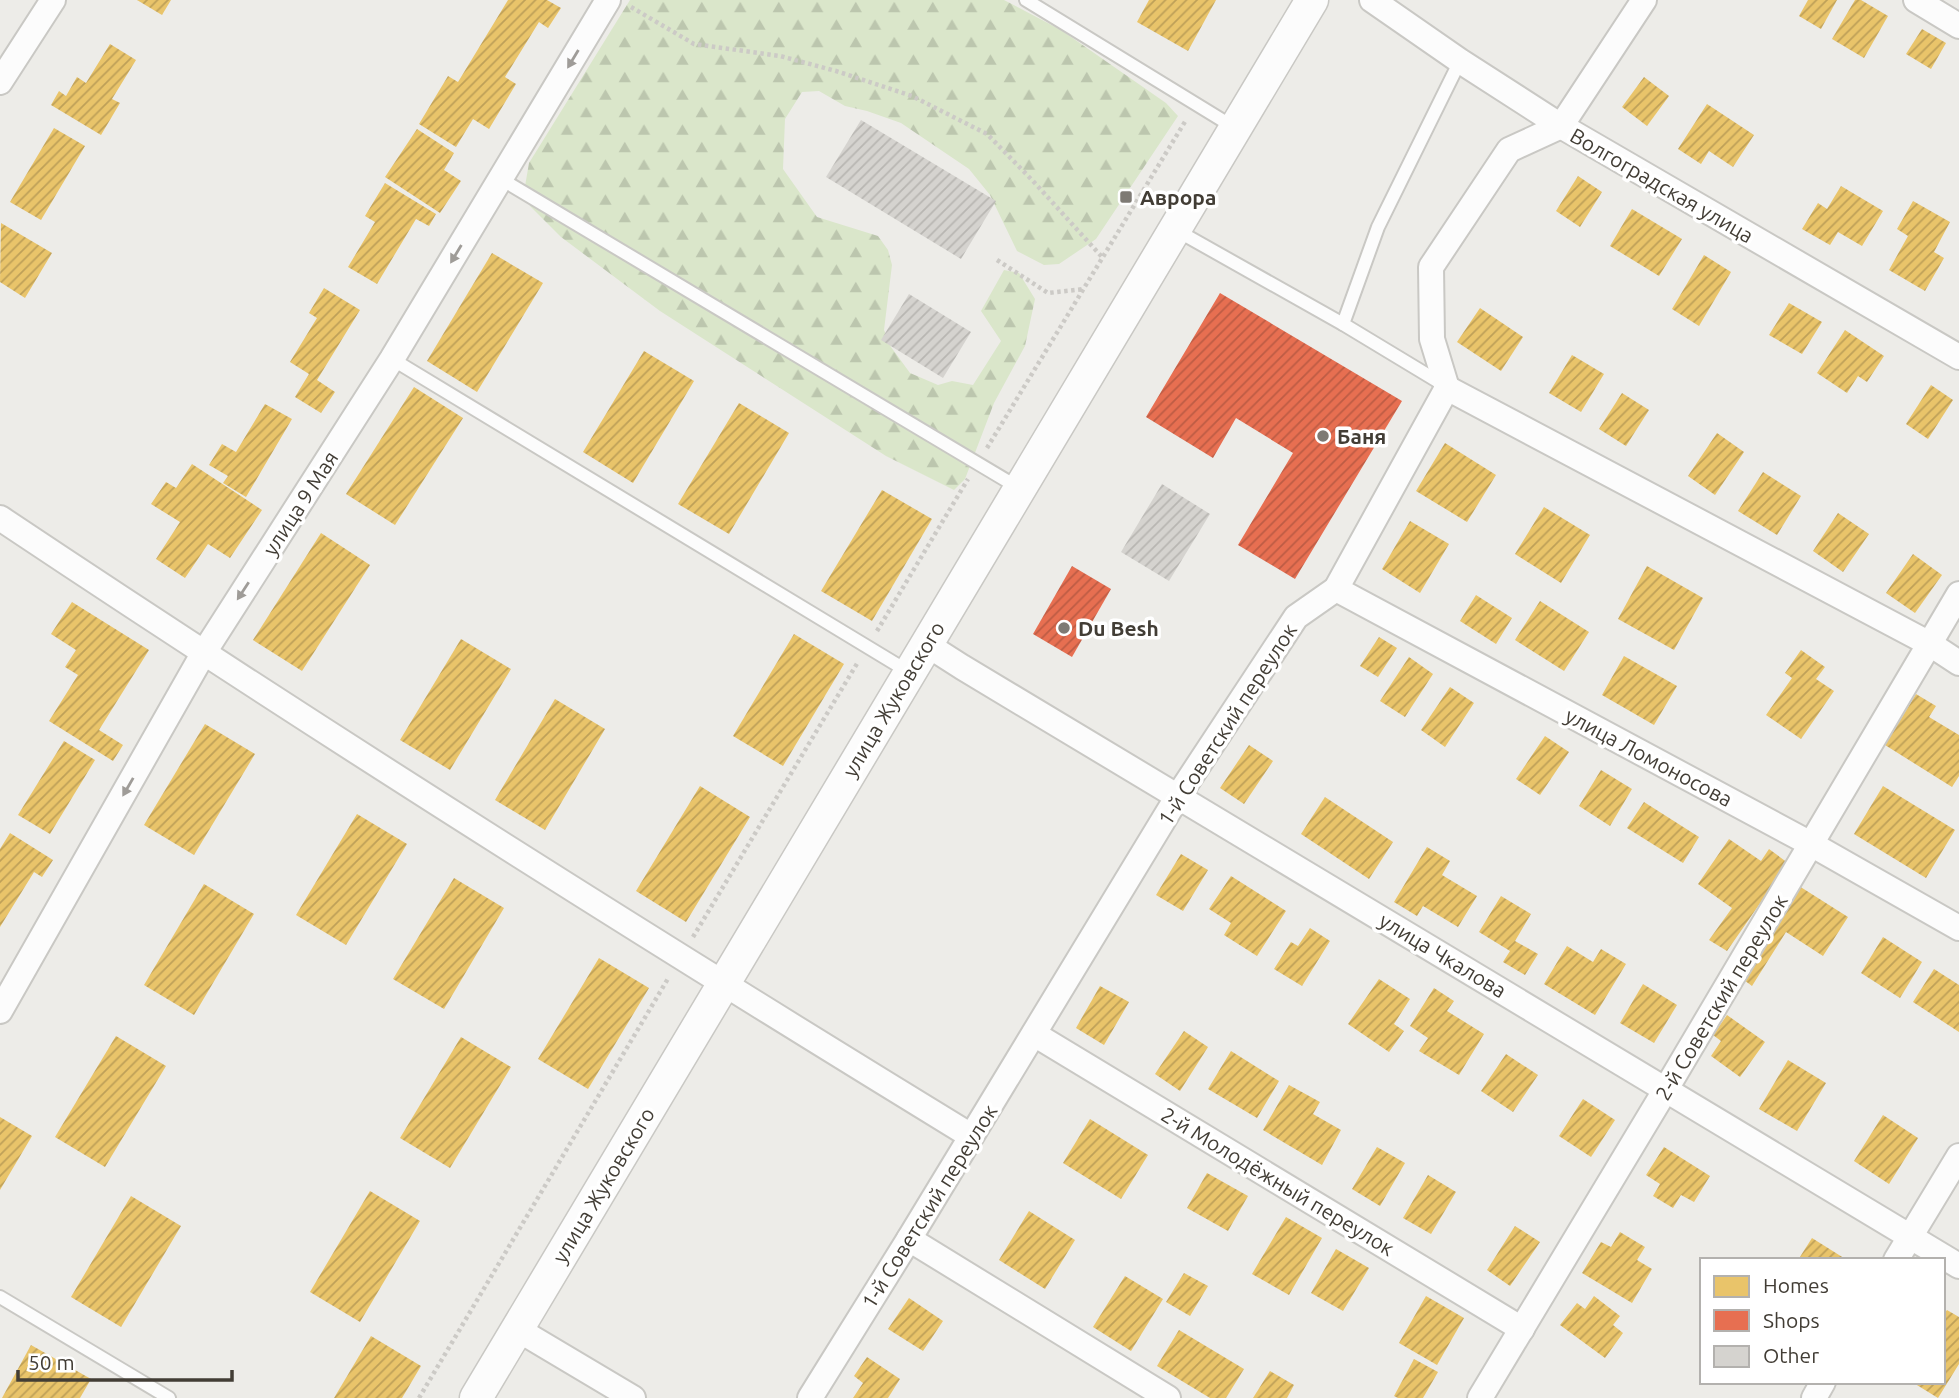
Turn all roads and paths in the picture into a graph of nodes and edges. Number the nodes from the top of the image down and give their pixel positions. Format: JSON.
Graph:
{"nodes":[{"id":1,"x":53,"y":0,"type":"edge"},
{"id":2,"x":1026,"y":0,"type":"edge"},
{"id":3,"x":1312,"y":0,"type":"edge"},
{"id":4,"x":1372,"y":0,"type":"edge"},
{"id":5,"x":1644,"y":0,"type":"edge"},
{"id":6,"x":1916,"y":0,"type":"edge"},
{"id":7,"x":619,"y":3,"type":"edge"},
{"id":8,"x":1959,"y":26,"type":"edge"},
{"id":9,"x":1460,"y":61,"type":"junction"},
{"id":10,"x":0,"y":82,"type":"edge"},
{"id":11,"x":1195,"y":104,"type":"junction"},
{"id":12,"x":1561,"y":126,"type":"junction"},
{"id":13,"x":1234,"y":128,"type":"junction"},
{"id":14,"x":501,"y":179,"type":"junction"},
{"id":15,"x":1174,"y":229,"type":"junction"},
{"id":16,"x":1102,"y":257,"type":"junction"},
{"id":17,"x":997,"y":260,"type":"dead end"},
{"id":18,"x":1084,"y":289,"type":"junction"},
{"id":19,"x":1343,"y":324,"type":"junction"},
{"id":20,"x":1959,"y":357,"type":"edge"},
{"id":21,"x":392,"y":359,"type":"junction"},
{"id":22,"x":1447,"y":388,"type":"junction"},
{"id":23,"x":978,"y":464,"type":"junction"},
{"id":24,"x":1019,"y":488,"type":"junction"},
{"id":25,"x":0,"y":518,"type":"edge"},
{"id":26,"x":1336,"y":589,"type":"junction"},
{"id":27,"x":1959,"y":594,"type":"edge"},
{"id":28,"x":926,"y":644,"type":"junction"},
{"id":29,"x":1930,"y":644,"type":"junction"},
{"id":30,"x":867,"y":647,"type":"junction"},
{"id":31,"x":203,"y":654,"type":"junction"},
{"id":32,"x":1959,"y":663,"type":"edge"},
{"id":33,"x":909,"y":672,"type":"junction"},
{"id":34,"x":1178,"y":796,"type":"junction"},
{"id":35,"x":1811,"y":844,"type":"junction"},
{"id":36,"x":1959,"y":928,"type":"edge"},
{"id":37,"x":690,"y":943,"type":"dead end"},
{"id":38,"x":669,"y":977,"type":"dead end"},
{"id":39,"x":723,"y":984,"type":"junction"},
{"id":40,"x":0,"y":1011,"type":"edge"},
{"id":41,"x":1034,"y":1034,"type":"junction"},
{"id":42,"x":1666,"y":1089,"type":"junction"},
{"id":43,"x":971,"y":1136,"type":"junction"},
{"id":44,"x":1959,"y":1156,"type":"edge"},
{"id":45,"x":1910,"y":1237,"type":"junction"},
{"id":46,"x":909,"y":1239,"type":"junction"},
{"id":47,"x":1897,"y":1258,"type":"edge"},
{"id":48,"x":1959,"y":1266,"type":"edge"},
{"id":49,"x":0,"y":1297,"type":"edge"},
{"id":50,"x":517,"y":1329,"type":"junction"},
{"id":51,"x":1522,"y":1329,"type":"junction"},
{"id":52,"x":169,"y":1398,"type":"edge"},
{"id":53,"x":419,"y":1398,"type":"edge"},
{"id":54,"x":476,"y":1398,"type":"edge"},
{"id":55,"x":633,"y":1398,"type":"edge"},
{"id":56,"x":810,"y":1398,"type":"edge"},
{"id":57,"x":1168,"y":1398,"type":"edge"},
{"id":58,"x":1480,"y":1398,"type":"edge"}],
"edges":[{"from":1,"to":10,"type":"street"},
{"from":2,"to":11,"type":"lane"},
{"from":3,"to":13,"type":"street","name":"улица Жуковского"},
{"from":4,"to":9,"type":"street","name":"Волгоградская улица"},
{"from":5,"to":12,"type":"street"},
{"from":6,"to":8,"type":"street"},
{"from":7,"to":14,"type":"street","name":"улица 9 Мая","one_way":true},
{"from":7,"to":16,"type":"path"},
{"from":9,"to":12,"type":"street","name":"Волгоградская улица"},
{"from":9,"to":19,"type":"lane"},
{"from":11,"to":13,"type":"lane"},
{"from":11,"to":16,"type":"path"},
{"from":12,"to":20,"type":"street","name":"Волгоградская улица"},
{"from":12,"to":22,"type":"street"},
{"from":13,"to":15,"type":"street","name":"улица Жуковского"},
{"from":14,"to":21,"type":"street","name":"улица 9 Мая","one_way":true},
{"from":14,"to":23,"type":"lane"},
{"from":15,"to":19,"type":"lane"},
{"from":15,"to":24,"type":"street","name":"улица Жуковского"},
{"from":16,"to":18,"type":"path"},
{"from":17,"to":18,"type":"path"},
{"from":18,"to":23,"type":"path"},
{"from":19,"to":22,"type":"lane"},
{"from":21,"to":30,"type":"lane"},
{"from":21,"to":31,"type":"street","name":"улица 9 Мая","one_way":true},
{"from":22,"to":26,"type":"street","name":"1-й Советский переулок"},
{"from":22,"to":29,"type":"street"},
{"from":23,"to":24,"type":"lane"},
{"from":23,"to":30,"type":"path"},
{"from":24,"to":28,"type":"street","name":"улица Жуковского"},
{"from":25,"to":31,"type":"street"},
{"from":26,"to":34,"type":"street","name":"1-й Советский переулок"},
{"from":26,"to":35,"type":"street","name":"улица Ломоносова"},
{"from":27,"to":29,"type":"street","name":"2-й Советский переулок"},
{"from":28,"to":33,"type":"street","name":"улица Жуковского"},
{"from":28,"to":34,"type":"street","name":"улица Чкалова"},
{"from":29,"to":32,"type":"street"},
{"from":29,"to":35,"type":"street","name":"2-й Советский переулок"},
{"from":30,"to":33,"type":"lane"},
{"from":30,"to":37,"type":"path"},
{"from":31,"to":39,"type":"street"},
{"from":31,"to":40,"type":"street","name":"улица 9 Мая","one_way":true},
{"from":33,"to":39,"type":"street","name":"улица Жуковского"},
{"from":34,"to":41,"type":"street","name":"1-й Советский переулок"},
{"from":34,"to":42,"type":"street","name":"улица Чкалова"},
{"from":35,"to":36,"type":"street","name":"улица Ломоносова"},
{"from":35,"to":42,"type":"street","name":"2-й Советский переулок"},
{"from":38,"to":53,"type":"path"},
{"from":39,"to":43,"type":"street"},
{"from":39,"to":50,"type":"street","name":"улица Жуковского"},
{"from":41,"to":43,"type":"street","name":"1-й Советский переулок"},
{"from":41,"to":51,"type":"street","name":"2-й Молодёжный переулок"},
{"from":42,"to":45,"type":"street","name":"улица Чкалова"},
{"from":42,"to":51,"type":"street","name":"2-й Советский переулок"},
{"from":43,"to":46,"type":"street","name":"1-й Советский переулок"},
{"from":44,"to":45,"type":"street"},
{"from":45,"to":47,"type":"street"},
{"from":45,"to":48,"type":"street","name":"улица Чкалова"},
{"from":46,"to":56,"type":"street","name":"1-й Советский переулок"},
{"from":46,"to":57,"type":"street"},
{"from":49,"to":52,"type":"lane"},
{"from":50,"to":54,"type":"street","name":"улица Жуковского"},
{"from":50,"to":55,"type":"street"},
{"from":51,"to":58,"type":"street","name":"2-й Советский переулок"}]}
